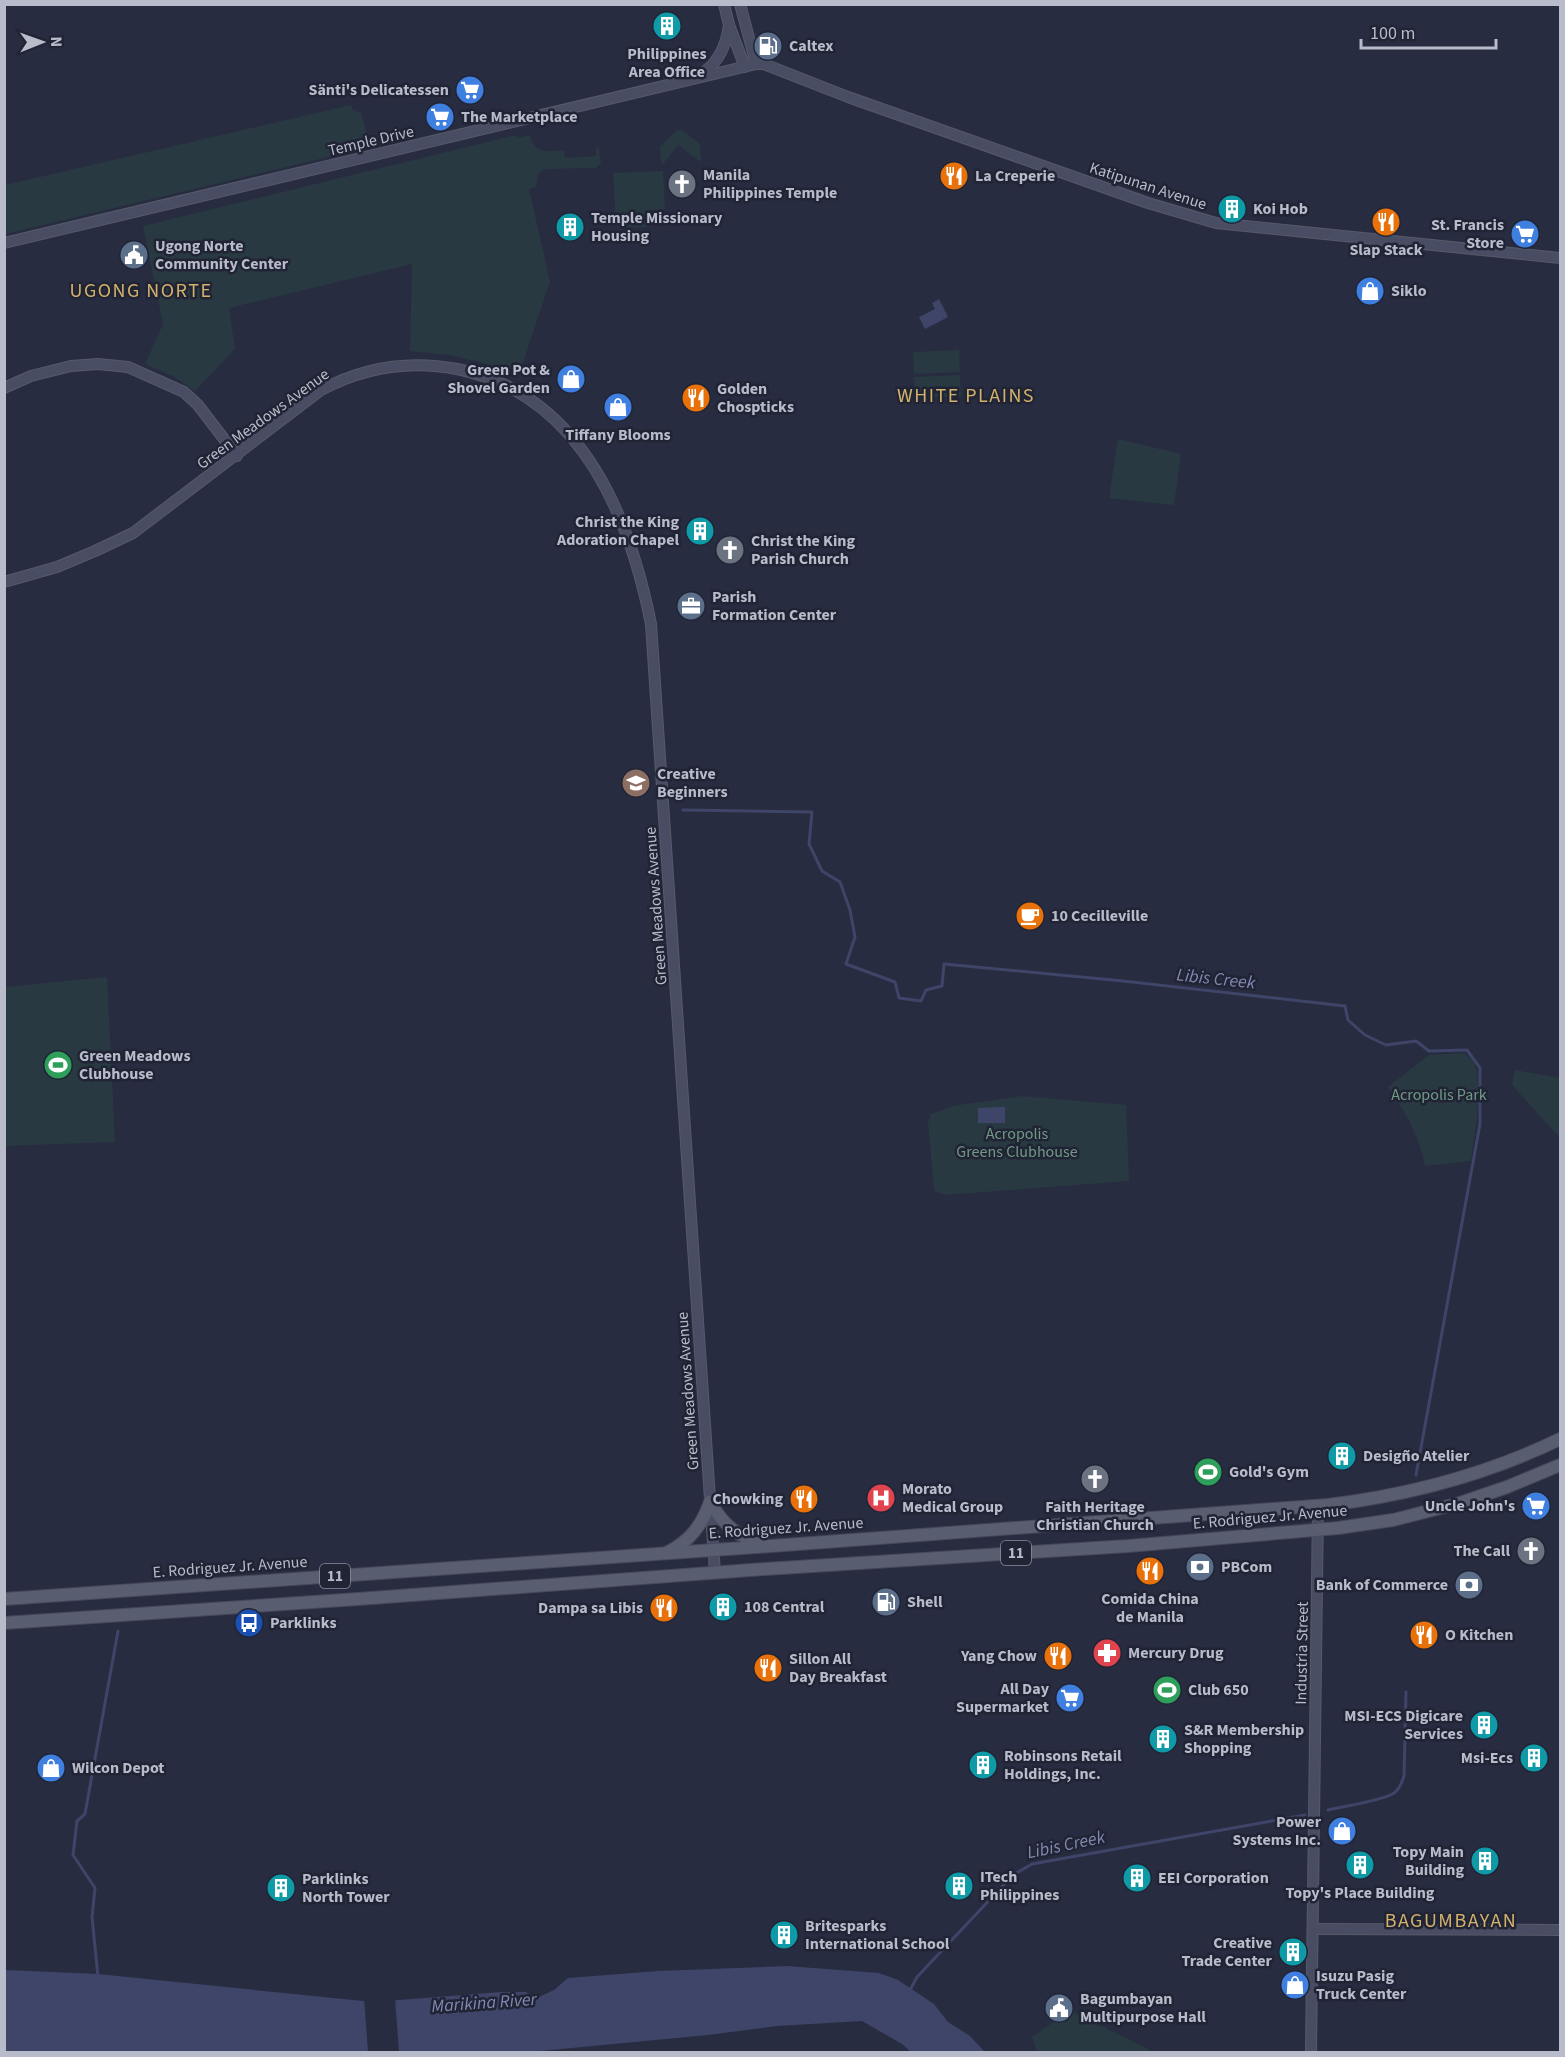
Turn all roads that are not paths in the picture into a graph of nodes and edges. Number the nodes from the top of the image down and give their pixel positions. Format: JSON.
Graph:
{"nodes":[{"id":1,"x":724,"y":4,"type":"edge"},
{"id":2,"x":740,"y":4,"type":"edge"},
{"id":3,"x":729,"y":25,"type":"junction"},
{"id":4,"x":751,"y":65,"type":"junction"},
{"id":5,"x":689,"y":81,"type":"junction"},
{"id":6,"x":4,"y":243,"type":"edge"},
{"id":7,"x":1560,"y":258,"type":"edge"},
{"id":8,"x":4,"y":388,"type":"edge"},
{"id":9,"x":237,"y":456,"type":"junction"},
{"id":10,"x":4,"y":582,"type":"edge"},
{"id":11,"x":1560,"y":1439,"type":"edge"},
{"id":12,"x":1560,"y":1465,"type":"edge"},
{"id":13,"x":1560,"y":1470,"type":"edge"},
{"id":14,"x":1546,"y":1472,"type":"junction"},
{"id":15,"x":710,"y":1502,"type":"junction"},
{"id":16,"x":1318,"y":1506,"type":"junction"},
{"id":17,"x":1317,"y":1530,"type":"junction"},
{"id":18,"x":771,"y":1546,"type":"junction"},
{"id":19,"x":714,"y":1550,"type":"junction"},
{"id":20,"x":666,"y":1554,"type":"junction"},
{"id":21,"x":442,"y":1569,"type":"junction"},
{"id":22,"x":715,"y":1573,"type":"junction"},
{"id":23,"x":443,"y":1592,"type":"junction"},
{"id":24,"x":4,"y":1599,"type":"edge"},
{"id":25,"x":4,"y":1623,"type":"edge"},
{"id":26,"x":1314,"y":1929,"type":"junction"},
{"id":27,"x":1560,"y":1930,"type":"edge"},
{"id":28,"x":1311,"y":2052,"type":"edge"}],
"edges":[{"from":1,"to":3,"type":"street"},
{"from":2,"to":4,"type":"street"},
{"from":3,"to":4,"type":"street"},
{"from":3,"to":5,"type":"street"},
{"from":4,"to":5,"type":"street","name":"Temple Drive"},
{"from":4,"to":7,"type":"street","name":"Katipunan Avenue"},
{"from":5,"to":6,"type":"street","name":"Temple Drive"},
{"from":8,"to":9,"type":"street"},
{"from":9,"to":10,"type":"street","name":"Green Meadows Avenue"},
{"from":9,"to":15,"type":"street","name":"Green Meadows Avenue"},
{"from":11,"to":16,"type":"main road","name":"E. Rodriguez Jr. Avenue","number":"11"},
{"from":12,"to":14,"type":"main road","name":"E. Rodriguez Jr. Avenue","number":"11"},
{"from":13,"to":14,"type":"main road"},
{"from":14,"to":17,"type":"main road","name":"E. Rodriguez Jr. Avenue","number":"11"},
{"from":15,"to":18,"type":"main road"},
{"from":15,"to":19,"type":"street","name":"Green Meadows Avenue"},
{"from":15,"to":20,"type":"main road"},
{"from":16,"to":17,"type":"street","name":"Industria Street"},
{"from":16,"to":18,"type":"main road","name":"E. Rodriguez Jr. Avenue","number":"11"},
{"from":17,"to":22,"type":"main road","name":"E. Rodriguez Jr. Avenue","number":"11"},
{"from":17,"to":26,"type":"street","name":"Industria Street"},
{"from":18,"to":19,"type":"main road","name":"E. Rodriguez Jr. Avenue","number":"11"},
{"from":19,"to":20,"type":"main road","name":"E. Rodriguez Jr. Avenue","number":"11"},
{"from":19,"to":22,"type":"street","name":"Green Meadows Avenue"},
{"from":20,"to":21,"type":"main road","name":"E. Rodriguez Jr. Avenue","number":"11"},
{"from":21,"to":23,"type":"main road"},
{"from":21,"to":24,"type":"main road","name":"E. Rodriguez Jr. Avenue","number":"11"},
{"from":22,"to":23,"type":"main road","name":"E. Rodriguez Jr. Avenue","number":"11"},
{"from":23,"to":25,"type":"main road","name":"E. Rodriguez Jr. Avenue","number":"11"},
{"from":26,"to":27,"type":"street"},
{"from":26,"to":28,"type":"street","name":"Industria Street"}]}
